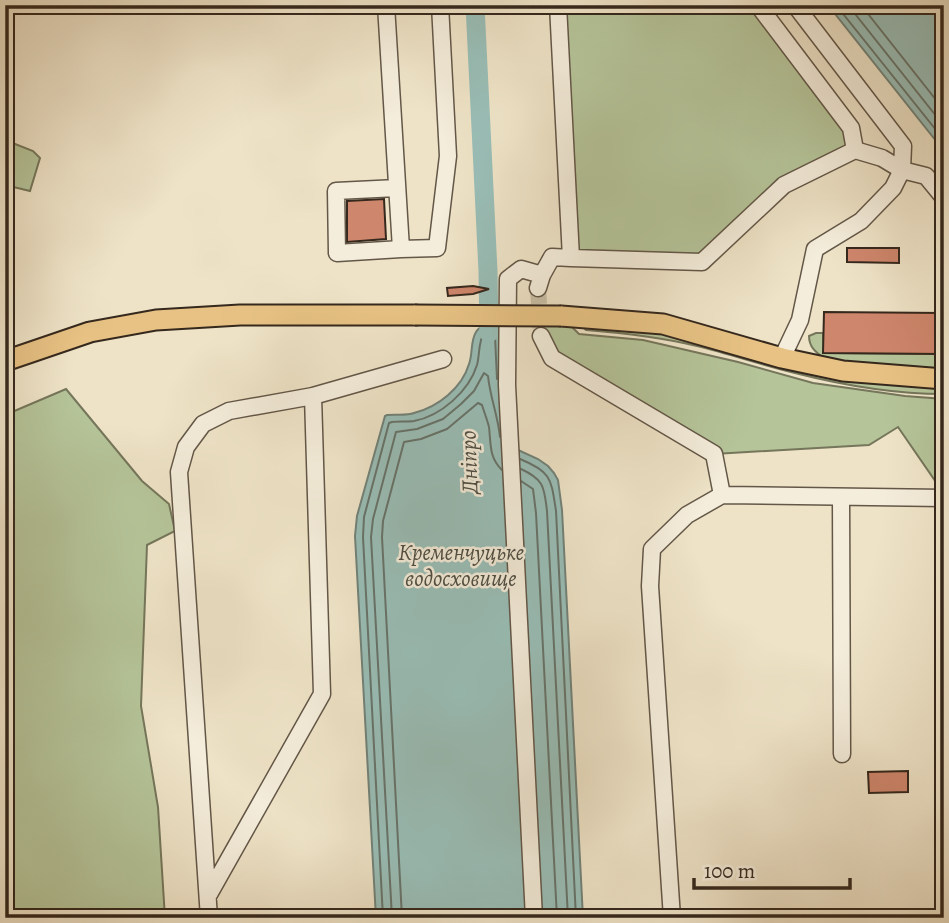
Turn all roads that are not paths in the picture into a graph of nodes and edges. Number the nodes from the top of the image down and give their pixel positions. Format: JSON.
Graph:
{"nodes":[{"id":1,"x":386,"y":5,"type":"edge"},
{"id":2,"x":440,"y":5,"type":"edge"},
{"id":3,"x":558,"y":5,"type":"edge"},
{"id":4,"x":758,"y":5,"type":"edge"},
{"id":5,"x":795,"y":5,"type":"edge"},
{"id":6,"x":903,"y":146,"type":"junction"},
{"id":7,"x":855,"y":149,"type":"junction"},
{"id":8,"x":902,"y":170,"type":"junction"},
{"id":9,"x":926,"y":176,"type":"junction"},
{"id":10,"x":397,"y":188,"type":"junction"},
{"id":11,"x":944,"y":198,"type":"edge"},
{"id":12,"x":401,"y":249,"type":"junction"},
{"id":13,"x":572,"y":258,"type":"junction"},
{"id":14,"x":541,"y":336,"type":"tunnel mouth"},
{"id":15,"x":782,"y":358,"type":"junction"},
{"id":16,"x":443,"y":359,"type":"dead end"},
{"id":17,"x":5,"y":361,"type":"edge"},
{"id":18,"x":944,"y":379,"type":"edge"},
{"id":19,"x":313,"y":396,"type":"junction"},
{"id":20,"x":722,"y":495,"type":"junction"},
{"id":21,"x":841,"y":497,"type":"junction"},
{"id":22,"x":944,"y":498,"type":"edge"},
{"id":23,"x":842,"y":754,"type":"dead end"},
{"id":24,"x":207,"y":897,"type":"junction"},
{"id":25,"x":209,"y":918,"type":"edge"},
{"id":26,"x":534,"y":918,"type":"edge"},
{"id":27,"x":671,"y":918,"type":"edge"}],
"edges":[{"from":1,"to":10,"type":"lane"},
{"from":2,"to":12,"type":"lane"},
{"from":3,"to":13,"type":"lane"},
{"from":4,"to":7,"type":"lane"},
{"from":5,"to":6,"type":"lane"},
{"from":6,"to":8,"type":"lane"},
{"from":6,"to":9,"type":"lane"},
{"from":7,"to":8,"type":"lane"},
{"from":7,"to":13,"type":"lane"},
{"from":8,"to":9,"type":"lane"},
{"from":8,"to":15,"type":"lane"},
{"from":9,"to":11,"type":"lane"},
{"from":10,"to":12,"type":"lane"},
{"from":10,"to":12,"type":"lane"},
{"from":13,"to":26,"type":"lane"},
{"from":14,"to":20,"type":"lane"},
{"from":15,"to":17,"type":"main road","bridge":true},
{"from":15,"to":18,"type":"main road"},
{"from":16,"to":19,"type":"lane"},
{"from":19,"to":24,"type":"lane"},
{"from":19,"to":24,"type":"lane"},
{"from":20,"to":21,"type":"lane"},
{"from":20,"to":27,"type":"lane"},
{"from":21,"to":22,"type":"lane"},
{"from":21,"to":23,"type":"lane"},
{"from":24,"to":25,"type":"lane"}]}
